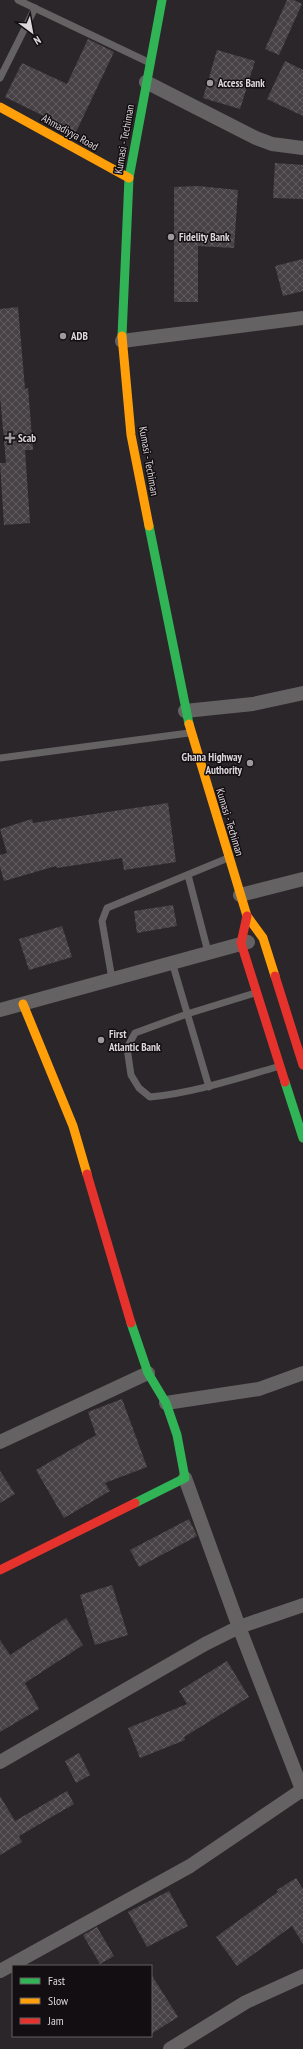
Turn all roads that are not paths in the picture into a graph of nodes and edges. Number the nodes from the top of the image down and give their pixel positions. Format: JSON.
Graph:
{"nodes":[{"id":1,"x":18,"y":0,"type":"edge"},
{"id":2,"x":162,"y":0,"type":"edge"},
{"id":3,"x":35,"y":8,"type":"junction"},
{"id":4,"x":149,"y":62,"type":"junction"},
{"id":5,"x":0,"y":78,"type":"edge"},
{"id":6,"x":146,"y":82,"type":"junction"},
{"id":7,"x":0,"y":107,"type":"edge"},
{"id":8,"x":303,"y":148,"type":"edge"},
{"id":9,"x":129,"y":178,"type":"junction"},
{"id":10,"x":303,"y":318,"type":"edge"},
{"id":11,"x":122,"y":341,"type":"junction"},
{"id":12,"x":303,"y":693,"type":"edge"},
{"id":13,"x":185,"y":711,"type":"junction"},
{"id":14,"x":191,"y":733,"type":"junction"},
{"id":15,"x":0,"y":758,"type":"edge"},
{"id":16,"x":229,"y":858,"type":"junction"},
{"id":17,"x":188,"y":875,"type":"junction"},
{"id":18,"x":303,"y":879,"type":"edge"},
{"id":19,"x":240,"y":895,"type":"junction"},
{"id":20,"x":247,"y":916,"type":"junction"},
{"id":21,"x":264,"y":938,"type":"junction"},
{"id":22,"x":241,"y":943,"type":"junction"},
{"id":23,"x":208,"y":952,"type":"junction"},
{"id":24,"x":172,"y":962,"type":"junction"},
{"id":25,"x":112,"y":979,"type":"junction"},
{"id":26,"x":257,"y":992,"type":"junction"},
{"id":27,"x":23,"y":1004,"type":"junction"},
{"id":28,"x":0,"y":1010,"type":"edge"},
{"id":29,"x":187,"y":1014,"type":"junction"},
{"id":30,"x":303,"y":1065,"type":"edge"},
{"id":31,"x":281,"y":1066,"type":"junction"},
{"id":32,"x":209,"y":1087,"type":"junction"},
{"id":33,"x":303,"y":1138,"type":"edge"},
{"id":34,"x":148,"y":1373,"type":"junction"},
{"id":35,"x":303,"y":1373,"type":"edge"},
{"id":36,"x":166,"y":1403,"type":"junction"},
{"id":37,"x":0,"y":1442,"type":"edge"},
{"id":38,"x":185,"y":1478,"type":"junction"},
{"id":39,"x":0,"y":1570,"type":"edge"},
{"id":40,"x":303,"y":1605,"type":"edge"},
{"id":41,"x":239,"y":1627,"type":"junction"},
{"id":42,"x":0,"y":1762,"type":"edge"},
{"id":43,"x":303,"y":1791,"type":"edge"},
{"id":44,"x":0,"y":1971,"type":"edge"},
{"id":45,"x":303,"y":1976,"type":"edge"},
{"id":46,"x":170,"y":2049,"type":"edge"}],
"edges":[{"from":1,"to":3,"type":"lane"},
{"from":2,"to":4,"type":"main road","name":"Kumasi - Techiman"},
{"from":3,"to":4,"type":"lane"},
{"from":3,"to":5,"type":"lane"},
{"from":4,"to":6,"type":"main road","name":"Kumasi - Techiman"},
{"from":6,"to":8,"type":"street"},
{"from":6,"to":9,"type":"main road","name":"Kumasi - Techiman"},
{"from":7,"to":9,"type":"main road","name":"Ahmadiyya Road"},
{"from":9,"to":11,"type":"main road","name":"Kumasi - Techiman"},
{"from":10,"to":11,"type":"street"},
{"from":11,"to":13,"type":"main road","name":"Kumasi - Techiman"},
{"from":12,"to":13,"type":"street"},
{"from":13,"to":14,"type":"main road","name":"Kumasi - Techiman"},
{"from":14,"to":15,"type":"lane"},
{"from":14,"to":16,"type":"main road","name":"Kumasi - Techiman"},
{"from":16,"to":17,"type":"lane"},
{"from":16,"to":19,"type":"main road","name":"Kumasi - Techiman"},
{"from":17,"to":23,"type":"lane"},
{"from":17,"to":25,"type":"lane"},
{"from":18,"to":19,"type":"street"},
{"from":19,"to":20,"type":"main road","name":"Kumasi - Techiman"},
{"from":20,"to":21,"type":"main road","name":"Kumasi - Techiman"},
{"from":20,"to":22,"type":"main road"},
{"from":21,"to":22,"type":"street"},
{"from":21,"to":30,"type":"main road","name":"Kumasi - Techiman"},
{"from":22,"to":23,"type":"street"},
{"from":22,"to":26,"type":"main road"},
{"from":23,"to":24,"type":"street"},
{"from":24,"to":25,"type":"street"},
{"from":24,"to":29,"type":"lane"},
{"from":25,"to":27,"type":"street"},
{"from":26,"to":29,"type":"lane"},
{"from":26,"to":31,"type":"main road"},
{"from":27,"to":28,"type":"street"},
{"from":27,"to":34,"type":"main road"},
{"from":29,"to":32,"type":"lane"},
{"from":29,"to":32,"type":"lane"},
{"from":31,"to":32,"type":"lane"},
{"from":31,"to":33,"type":"main road"},
{"from":34,"to":36,"type":"main road"},
{"from":34,"to":37,"type":"street"},
{"from":35,"to":36,"type":"street"},
{"from":36,"to":38,"type":"main road"},
{"from":38,"to":39,"type":"main road"},
{"from":38,"to":41,"type":"street"},
{"from":40,"to":41,"type":"street"},
{"from":41,"to":42,"type":"street"},
{"from":41,"to":43,"type":"street"},
{"from":43,"to":44,"type":"street"},
{"from":45,"to":46,"type":"street"}]}
